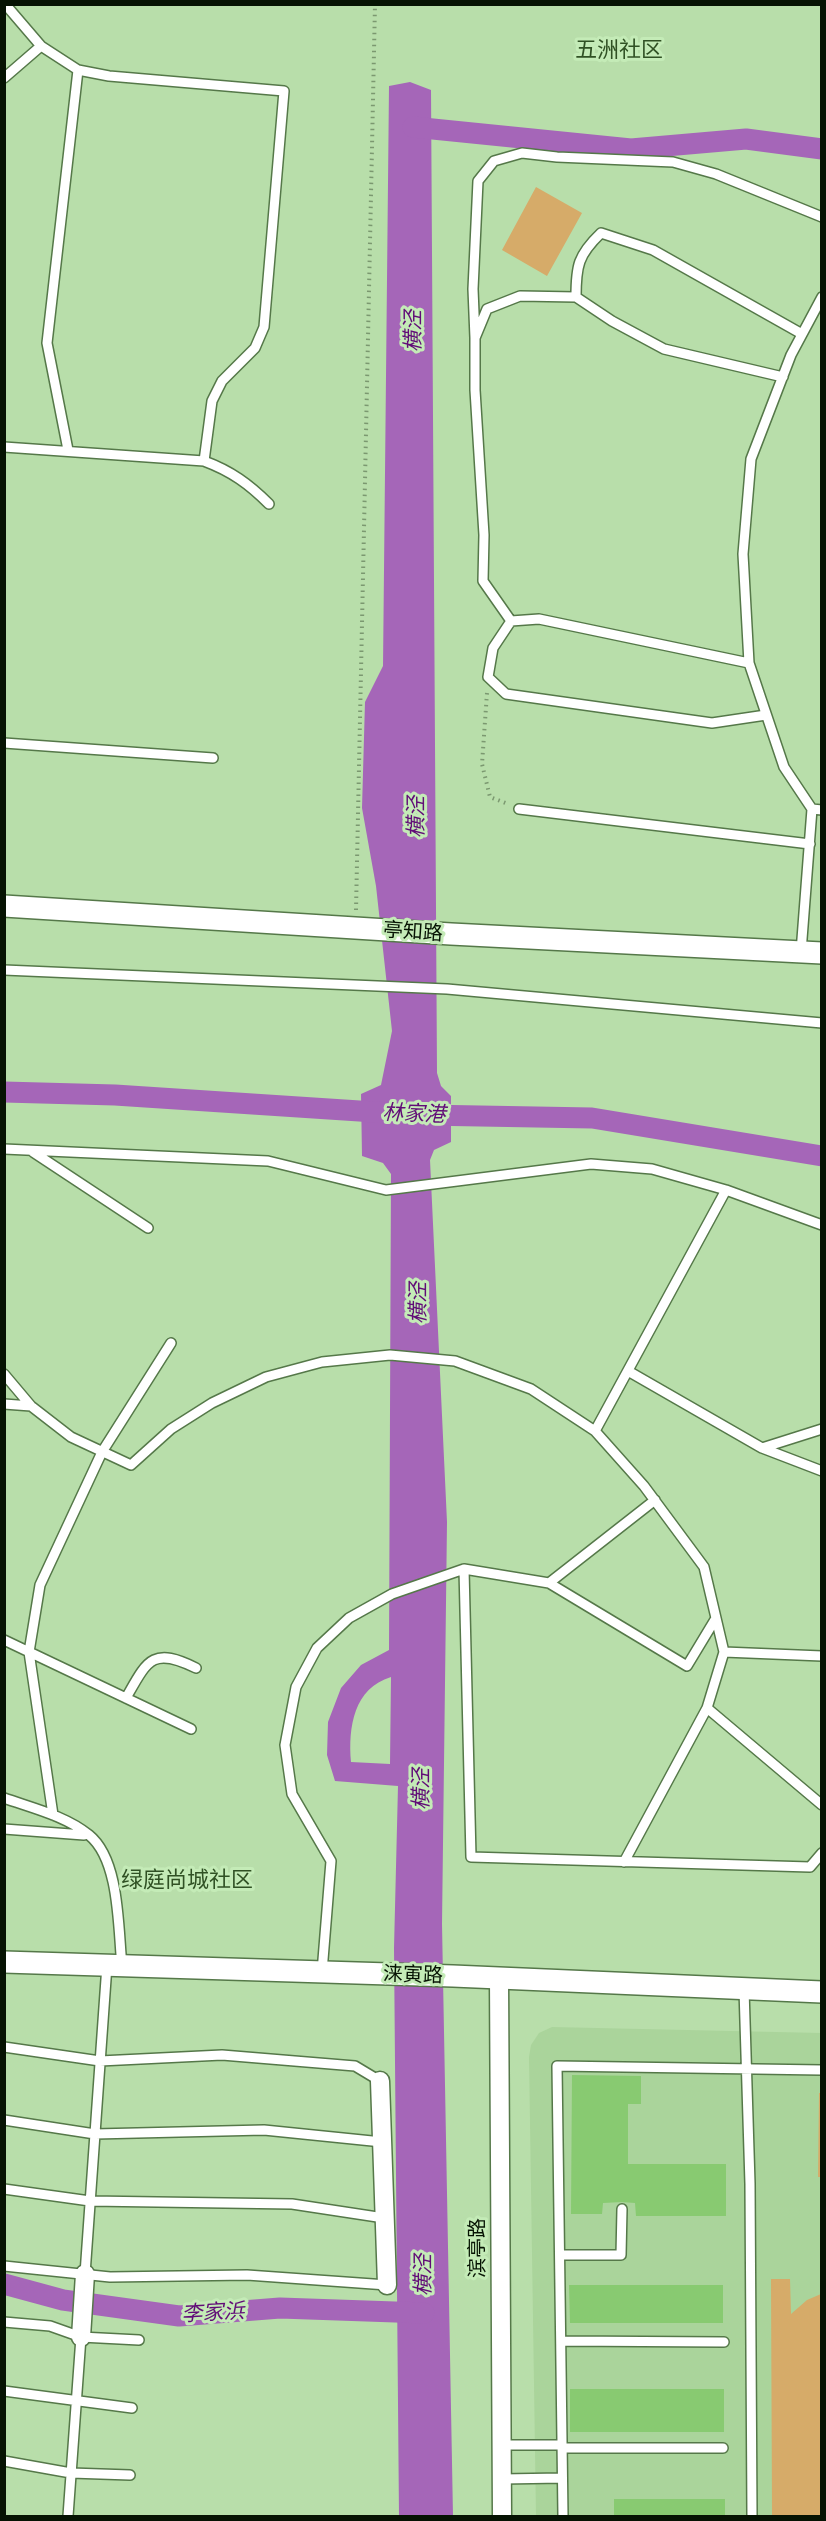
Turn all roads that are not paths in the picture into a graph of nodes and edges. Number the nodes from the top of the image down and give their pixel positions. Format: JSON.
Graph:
{"nodes":[{"id":1,"x":5,"y":4,"type":"edge"},
{"id":2,"x":41,"y":46,"type":"junction"},
{"id":3,"x":78,"y":70,"type":"junction"},
{"id":4,"x":4,"y":78,"type":"edge"},
{"id":5,"x":822,"y":217,"type":"edge"},
{"id":6,"x":576,"y":297,"type":"junction"},
{"id":7,"x":822,"y":297,"type":"edge"},
{"id":8,"x":802,"y":334,"type":"junction"},
{"id":9,"x":475,"y":338,"type":"junction"},
{"id":10,"x":783,"y":377,"type":"junction"},
{"id":11,"x":4,"y":447,"type":"edge"},
{"id":12,"x":68,"y":450,"type":"junction"},
{"id":13,"x":204,"y":461,"type":"junction"},
{"id":14,"x":269,"y":504,"type":"dead end"},
{"id":15,"x":511,"y":621,"type":"junction"},
{"id":16,"x":749,"y":663,"type":"junction"},
{"id":17,"x":766,"y":715,"type":"junction"},
{"id":18,"x":4,"y":743,"type":"edge"},
{"id":19,"x":213,"y":758,"type":"dead end"},
{"id":20,"x":519,"y":809,"type":"road end"},
{"id":21,"x":817,"y":809,"type":"edge"},
{"id":22,"x":810,"y":844,"type":"junction"},
{"id":23,"x":4,"y":906,"type":"edge"},
{"id":24,"x":812,"y":952,"type":"edge"},
{"id":25,"x":4,"y":970,"type":"edge"},
{"id":26,"x":822,"y":1023,"type":"edge"},
{"id":27,"x":4,"y":1149,"type":"edge"},
{"id":28,"x":31,"y":1150,"type":"junction"},
{"id":29,"x":726,"y":1190,"type":"junction"},
{"id":30,"x":822,"y":1225,"type":"edge"},
{"id":31,"x":148,"y":1228,"type":"dead end"},
{"id":32,"x":171,"y":1343,"type":"dead end"},
{"id":33,"x":628,"y":1371,"type":"junction"},
{"id":34,"x":4,"y":1374,"type":"edge"},
{"id":35,"x":4,"y":1404,"type":"edge"},
{"id":36,"x":31,"y":1406,"type":"junction"},
{"id":37,"x":822,"y":1429,"type":"edge"},
{"id":38,"x":596,"y":1431,"type":"junction"},
{"id":39,"x":762,"y":1448,"type":"junction"},
{"id":40,"x":102,"y":1452,"type":"junction"},
{"id":41,"x":822,"y":1471,"type":"edge"},
{"id":42,"x":655,"y":1500,"type":"junction"},
{"id":43,"x":464,"y":1569,"type":"junction"},
{"id":44,"x":549,"y":1582,"type":"junction"},
{"id":45,"x":716,"y":1618,"type":"junction"},
{"id":46,"x":4,"y":1640,"type":"edge"},
{"id":47,"x":30,"y":1652,"type":"junction"},
{"id":48,"x":724,"y":1652,"type":"junction"},
{"id":49,"x":822,"y":1656,"type":"edge"},
{"id":50,"x":196,"y":1668,"type":"dead end"},
{"id":51,"x":126,"y":1698,"type":"junction"},
{"id":52,"x":707,"y":1708,"type":"junction"},
{"id":53,"x":191,"y":1729,"type":"dead end"},
{"id":54,"x":4,"y":1798,"type":"edge"},
{"id":55,"x":822,"y":1806,"type":"edge"},
{"id":56,"x":53,"y":1815,"type":"junction"},
{"id":57,"x":4,"y":1829,"type":"edge"},
{"id":58,"x":89,"y":1835,"type":"junction"},
{"id":59,"x":822,"y":1853,"type":"edge"},
{"id":60,"x":624,"y":1862,"type":"junction"},
{"id":61,"x":4,"y":1962,"type":"edge"},
{"id":62,"x":115,"y":1966,"type":"junction"},
{"id":63,"x":322,"y":1972,"type":"junction"},
{"id":64,"x":499,"y":1979,"type":"junction"},
{"id":65,"x":744,"y":1989,"type":"junction"},
{"id":66,"x":822,"y":1992,"type":"edge"},
{"id":67,"x":4,"y":2047,"type":"edge"},
{"id":68,"x":100,"y":2061,"type":"junction"},
{"id":69,"x":746,"y":2069,"type":"junction"},
{"id":70,"x":822,"y":2070,"type":"edge"},
{"id":71,"x":380,"y":2080,"type":"joint"},
{"id":72,"x":4,"y":2120,"type":"edge"},
{"id":73,"x":95,"y":2134,"type":"junction"},
{"id":74,"x":382,"y":2142,"type":"junction"},
{"id":75,"x":4,"y":2189,"type":"edge"},
{"id":76,"x":90,"y":2201,"type":"junction"},
{"id":77,"x":622,"y":2209,"type":"dead end"},
{"id":78,"x":384,"y":2218,"type":"junction"},
{"id":79,"x":560,"y":2255,"type":"junction"},
{"id":80,"x":4,"y":2266,"type":"edge"},
{"id":81,"x":85,"y":2274,"type":"junction"},
{"id":82,"x":387,"y":2285,"type":"joint"},
{"id":83,"x":4,"y":2322,"type":"edge"},
{"id":84,"x":81,"y":2337,"type":"junction"},
{"id":85,"x":139,"y":2340,"type":"dead end"},
{"id":86,"x":561,"y":2341,"type":"junction"},
{"id":87,"x":724,"y":2342,"type":"dead end"},
{"id":88,"x":4,"y":2391,"type":"edge"},
{"id":89,"x":76,"y":2402,"type":"junction"},
{"id":90,"x":132,"y":2408,"type":"dead end"},
{"id":91,"x":501,"y":2445,"type":"junction"},
{"id":92,"x":562,"y":2447,"type":"junction"},
{"id":93,"x":723,"y":2448,"type":"dead end"},
{"id":94,"x":4,"y":2461,"type":"edge"},
{"id":95,"x":71,"y":2473,"type":"junction"},
{"id":96,"x":130,"y":2475,"type":"dead end"},
{"id":97,"x":562,"y":2478,"type":"junction"},
{"id":98,"x":502,"y":2479,"type":"junction"},
{"id":99,"x":68,"y":2517,"type":"edge"},
{"id":100,"x":502,"y":2517,"type":"edge"},
{"id":101,"x":562,"y":2517,"type":"edge"},
{"id":102,"x":752,"y":2517,"type":"edge"}],
"edges":[{"from":1,"to":2,"type":"lane"},
{"from":2,"to":3,"type":"lane"},
{"from":2,"to":4,"type":"lane"},
{"from":3,"to":12,"type":"lane"},
{"from":3,"to":13,"type":"lane"},
{"from":5,"to":9,"type":"lane"},
{"from":6,"to":8,"type":"lane"},
{"from":6,"to":9,"type":"lane"},
{"from":6,"to":10,"type":"lane"},
{"from":7,"to":8,"type":"lane"},
{"from":8,"to":10,"type":"lane"},
{"from":9,"to":15,"type":"lane"},
{"from":10,"to":16,"type":"lane"},
{"from":11,"to":12,"type":"lane"},
{"from":12,"to":13,"type":"lane"},
{"from":13,"to":14,"type":"lane"},
{"from":15,"to":16,"type":"lane"},
{"from":15,"to":17,"type":"lane"},
{"from":16,"to":17,"type":"lane"},
{"from":17,"to":21,"type":"lane"},
{"from":18,"to":19,"type":"lane"},
{"from":20,"to":22,"type":"lane"},
{"from":21,"to":22,"type":"lane"},
{"from":22,"to":24,"type":"lane"},
{"from":23,"to":24,"type":"street","name":"亭知路"},
{"from":25,"to":26,"type":"lane"},
{"from":27,"to":28,"type":"lane"},
{"from":28,"to":29,"type":"lane"},
{"from":28,"to":31,"type":"lane"},
{"from":29,"to":30,"type":"lane"},
{"from":29,"to":33,"type":"lane"},
{"from":32,"to":40,"type":"lane"},
{"from":33,"to":38,"type":"lane"},
{"from":33,"to":39,"type":"lane"},
{"from":34,"to":36,"type":"lane"},
{"from":35,"to":36,"type":"lane"},
{"from":36,"to":40,"type":"lane"},
{"from":37,"to":39,"type":"lane"},
{"from":38,"to":40,"type":"lane"},
{"from":38,"to":42,"type":"lane"},
{"from":39,"to":41,"type":"lane"},
{"from":40,"to":47,"type":"lane"},
{"from":42,"to":44,"type":"lane"},
{"from":42,"to":45,"type":"lane"},
{"from":43,"to":44,"type":"lane"},
{"from":43,"to":60,"type":"lane"},
{"from":43,"to":63,"type":"lane"},
{"from":44,"to":45,"type":"lane"},
{"from":45,"to":48,"type":"lane"},
{"from":46,"to":47,"type":"lane"},
{"from":47,"to":51,"type":"lane"},
{"from":47,"to":56,"type":"lane"},
{"from":48,"to":49,"type":"lane"},
{"from":48,"to":52,"type":"lane"},
{"from":50,"to":51,"type":"lane"},
{"from":51,"to":53,"type":"lane"},
{"from":52,"to":55,"type":"lane"},
{"from":52,"to":60,"type":"lane"},
{"from":54,"to":56,"type":"lane"},
{"from":56,"to":58,"type":"lane"},
{"from":57,"to":58,"type":"lane"},
{"from":58,"to":62,"type":"lane"},
{"from":59,"to":60,"type":"lane"},
{"from":61,"to":62,"type":"street","name":"涞寅路"},
{"from":62,"to":63,"type":"street","name":"涞寅路"},
{"from":62,"to":68,"type":"lane"},
{"from":63,"to":64,"type":"street","name":"涞寅路"},
{"from":64,"to":65,"type":"street","name":"涞寅路"},
{"from":64,"to":91,"type":"street","name":"滨亭路"},
{"from":65,"to":66,"type":"street","name":"涞寅路"},
{"from":65,"to":69,"type":"lane"},
{"from":67,"to":68,"type":"lane"},
{"from":68,"to":71,"type":"lane"},
{"from":68,"to":73,"type":"lane"},
{"from":69,"to":70,"type":"lane"},
{"from":69,"to":79,"type":"lane"},
{"from":69,"to":102,"type":"lane"},
{"from":71,"to":74,"type":"street"},
{"from":72,"to":73,"type":"lane"},
{"from":73,"to":74,"type":"lane"},
{"from":73,"to":76,"type":"lane"},
{"from":74,"to":78,"type":"street"},
{"from":75,"to":76,"type":"lane"},
{"from":76,"to":78,"type":"lane"},
{"from":76,"to":81,"type":"lane"},
{"from":77,"to":79,"type":"lane"},
{"from":78,"to":82,"type":"street"},
{"from":79,"to":86,"type":"lane"},
{"from":80,"to":81,"type":"lane"},
{"from":81,"to":82,"type":"lane"},
{"from":81,"to":84,"type":"street"},
{"from":83,"to":84,"type":"lane"},
{"from":84,"to":85,"type":"lane"},
{"from":84,"to":89,"type":"lane"},
{"from":86,"to":87,"type":"lane"},
{"from":86,"to":92,"type":"lane"},
{"from":88,"to":89,"type":"lane"},
{"from":89,"to":90,"type":"lane"},
{"from":89,"to":95,"type":"lane"},
{"from":91,"to":92,"type":"lane"},
{"from":91,"to":98,"type":"street","name":"滨亭路"},
{"from":92,"to":93,"type":"lane"},
{"from":92,"to":97,"type":"lane"},
{"from":94,"to":95,"type":"lane"},
{"from":95,"to":96,"type":"lane"},
{"from":95,"to":99,"type":"lane"},
{"from":97,"to":98,"type":"lane"},
{"from":97,"to":101,"type":"lane"},
{"from":98,"to":100,"type":"street","name":"滨亭路"}]}
